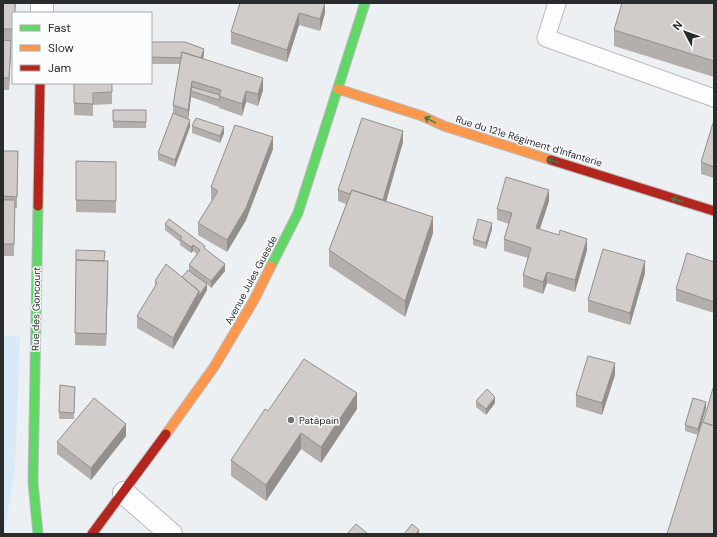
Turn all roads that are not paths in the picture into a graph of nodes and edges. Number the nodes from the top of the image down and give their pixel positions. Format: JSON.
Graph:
{"nodes":[{"id":1,"x":365,"y":3,"type":"edge"},
{"id":2,"x":557,"y":3,"type":"edge"},
{"id":3,"x":40,"y":84,"type":"edge"},
{"id":4,"x":338,"y":89,"type":"junction"},
{"id":5,"x":714,"y":98,"type":"edge"},
{"id":6,"x":714,"y":211,"type":"edge"},
{"id":7,"x":124,"y":493,"type":"junction"},
{"id":8,"x":38,"y":534,"type":"edge"},
{"id":9,"x":92,"y":534,"type":"edge"},
{"id":10,"x":171,"y":534,"type":"edge"}],
"edges":[{"from":1,"to":4,"type":"street","name":"Avenue Jules Guesde"},
{"from":2,"to":5,"type":"lane"},
{"from":3,"to":8,"type":"street","name":"Rue des Goncourt"},
{"from":6,"to":4,"type":"street","name":"Rue du 121e Régiment d'Infanterie","one_way":true},
{"from":4,"to":7,"type":"street","name":"Avenue Jules Guesde"},
{"from":7,"to":9,"type":"street","name":"Avenue Jules Guesde"},
{"from":7,"to":10,"type":"street"}]}
